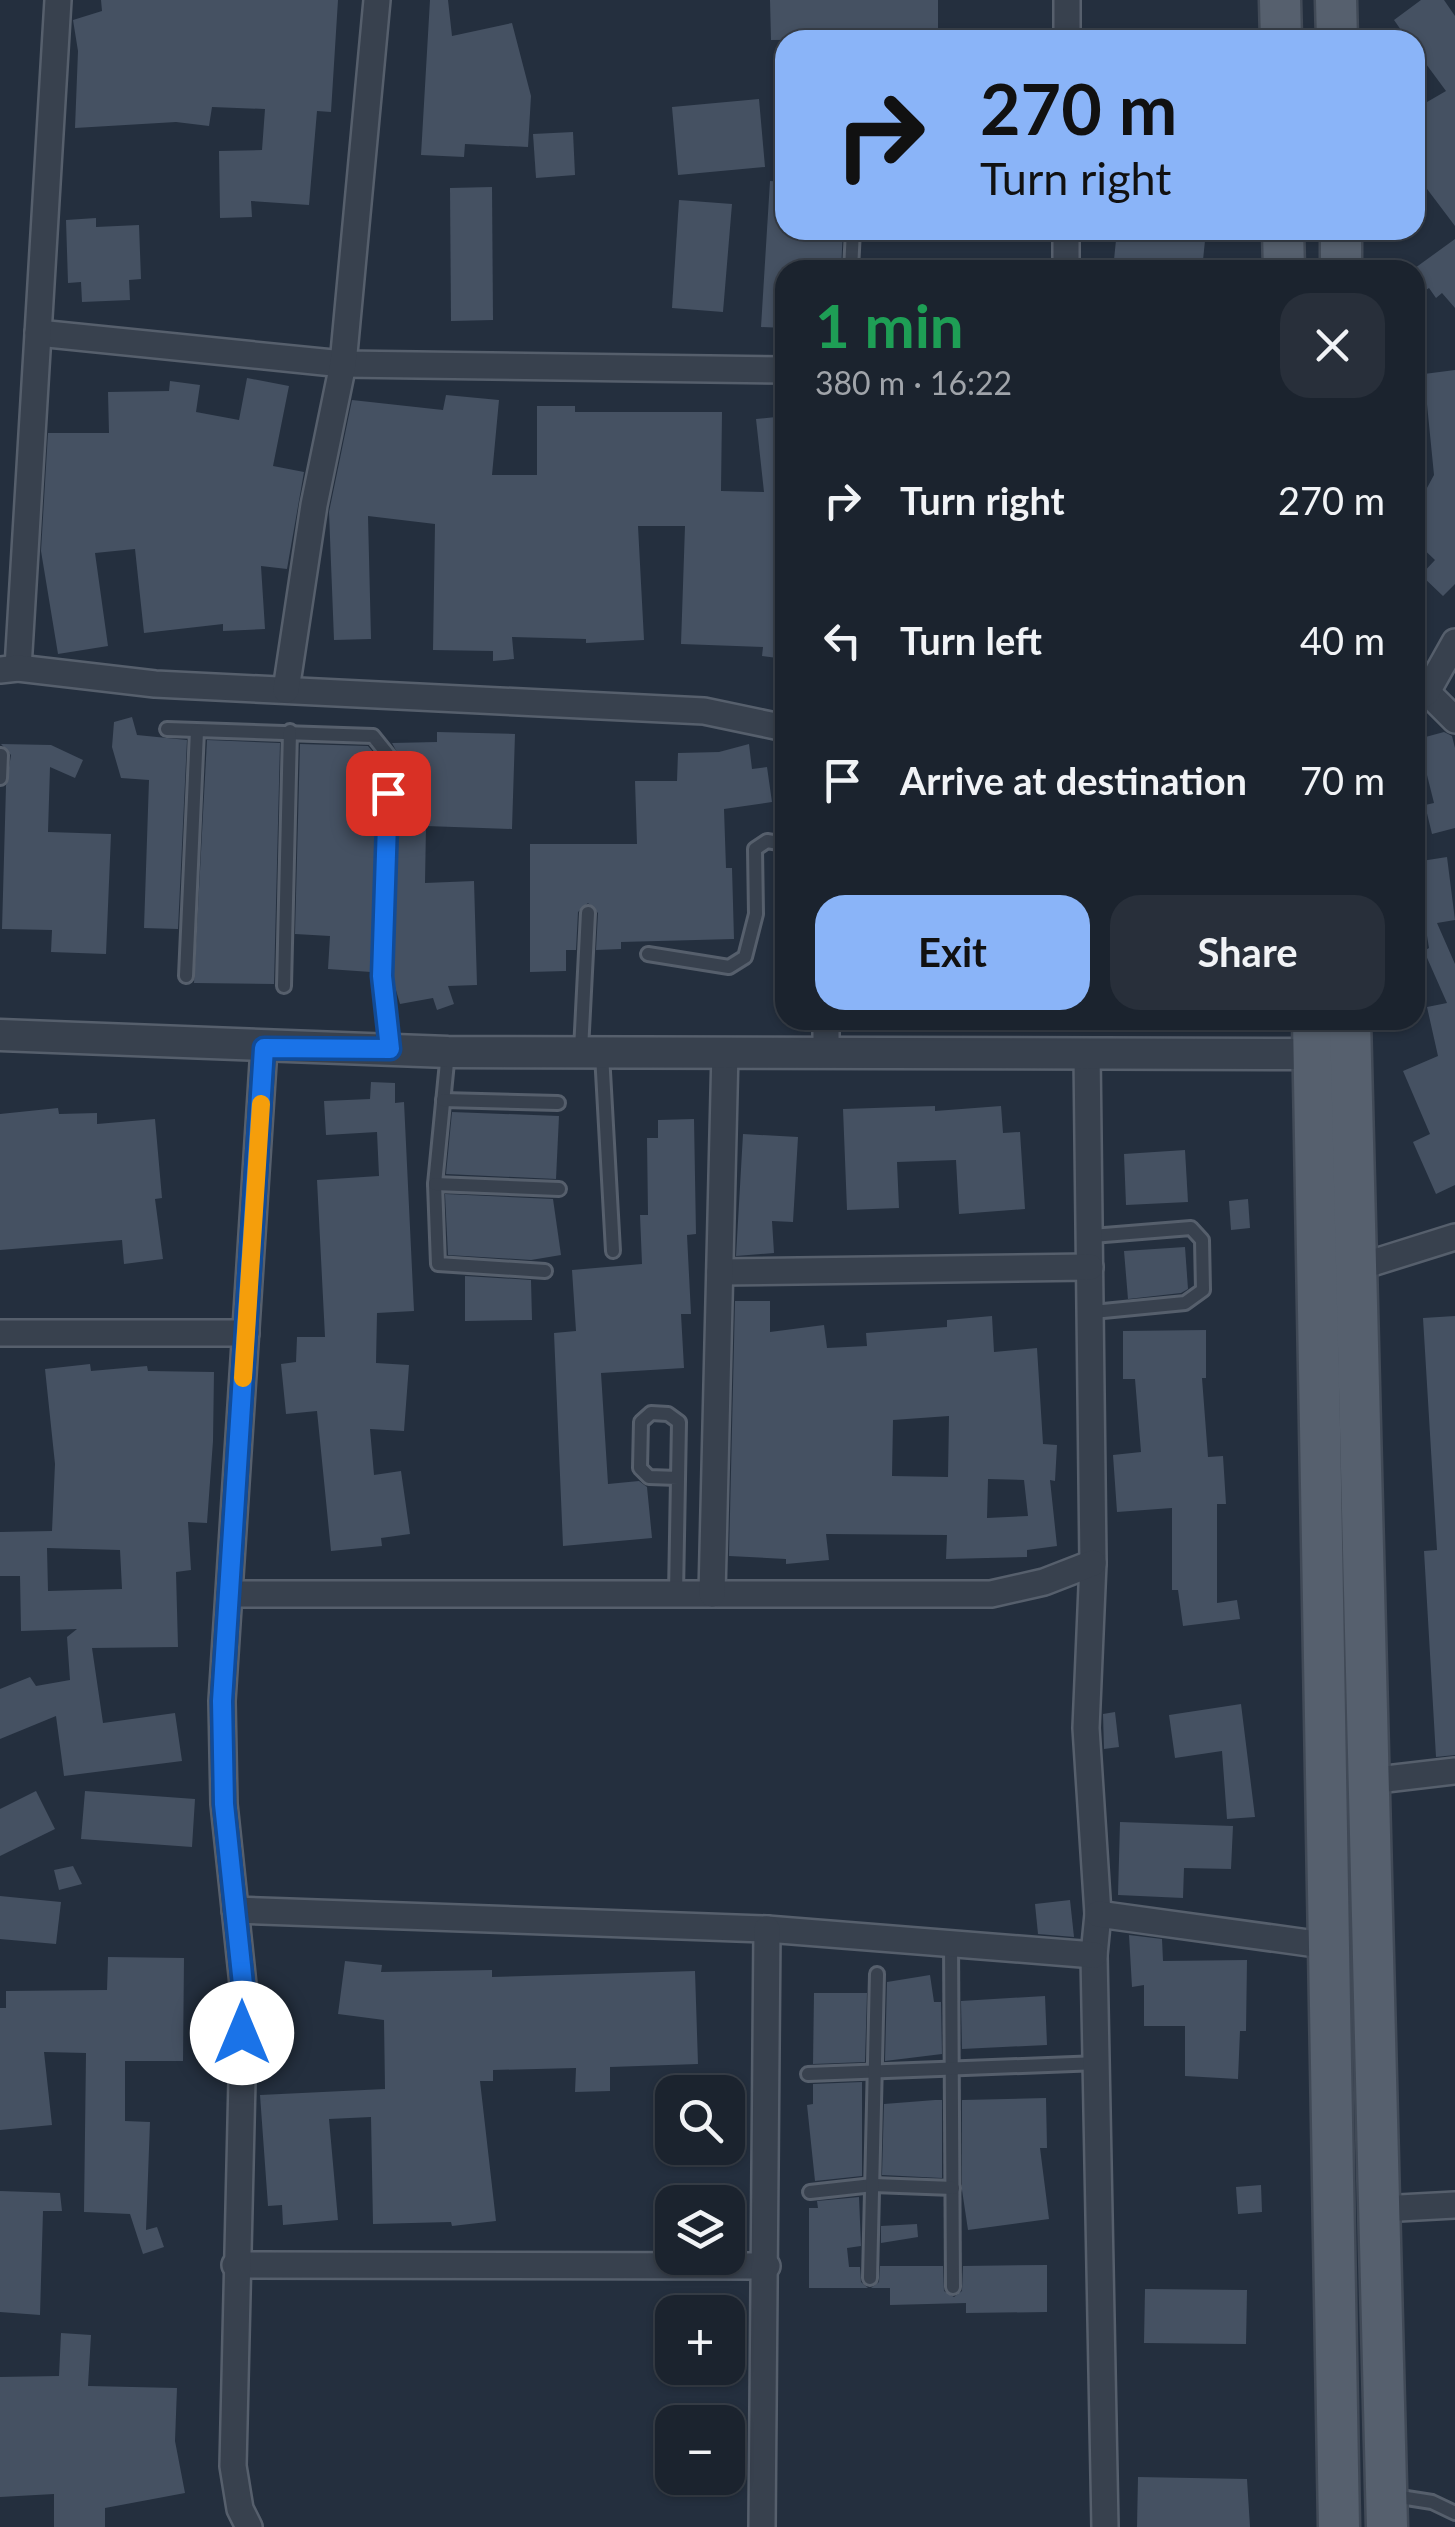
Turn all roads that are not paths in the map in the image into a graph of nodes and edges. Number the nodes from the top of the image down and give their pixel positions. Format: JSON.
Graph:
{"nodes":[{"id":1,"x":58,"y":0,"type":"edge"},
{"id":2,"x":377,"y":0,"type":"edge"},
{"id":3,"x":1067,"y":0,"type":"edge"},
{"id":4,"x":1280,"y":0,"type":"edge"},
{"id":5,"x":1336,"y":0,"type":"edge"},
{"id":6,"x":1067,"y":30,"type":"edge"},
{"id":7,"x":1280,"y":30,"type":"edge"},
{"id":8,"x":1336,"y":30,"type":"edge"},
{"id":9,"x":38,"y":332,"type":"junction"},
{"id":10,"x":343,"y":364,"type":"junction"},
{"id":11,"x":775,"y":370,"type":"edge"},
{"id":12,"x":1455,"y":642,"type":"edge"},
{"id":13,"x":9,"y":669,"type":"edge"},
{"id":14,"x":286,"y":690,"type":"junction"},
{"id":15,"x":1425,"y":690,"type":"edge"},
{"id":16,"x":1425,"y":699,"type":"edge"},
{"id":17,"x":1455,"y":720,"type":"edge"},
{"id":18,"x":775,"y":726,"type":"edge"},
{"id":19,"x":167,"y":728,"type":"dead end"},
{"id":20,"x":290,"y":730,"type":"junction"},
{"id":21,"x":197,"y":731,"type":"junction"},
{"id":22,"x":1,"y":755,"type":"edge"},
{"id":23,"x":0,"y":778,"type":"edge"},
{"id":24,"x":775,"y":842,"type":"edge"},
{"id":25,"x":588,"y":912,"type":"dead end"},
{"id":26,"x":648,"y":954,"type":"dead end"},
{"id":27,"x":186,"y":976,"type":"dead end"},
{"id":28,"x":284,"y":986,"type":"dead end"},
{"id":29,"x":826,"y":1030,"type":"edge"},
{"id":30,"x":1350,"y":1030,"type":"edge"},
{"id":31,"x":0,"y":1035,"type":"edge"},
{"id":32,"x":1314,"y":1037,"type":"edge"},
{"id":33,"x":264,"y":1048,"type":"junction"},
{"id":34,"x":390,"y":1049,"type":"junction"},
{"id":35,"x":591,"y":1050,"type":"junction"},
{"id":36,"x":726,"y":1051,"type":"junction"},
{"id":37,"x":448,"y":1052,"type":"junction"},
{"id":38,"x":826,"y":1052,"type":"junction"},
{"id":39,"x":1088,"y":1053,"type":"junction"},
{"id":40,"x":443,"y":1100,"type":"junction"},
{"id":41,"x":558,"y":1103,"type":"dead end"},
{"id":42,"x":434,"y":1184,"type":"junction"},
{"id":43,"x":559,"y":1188,"type":"dead end"},
{"id":44,"x":1092,"y":1236,"type":"junction"},
{"id":45,"x":1455,"y":1236,"type":"edge"},
{"id":46,"x":613,"y":1251,"type":"dead end"},
{"id":47,"x":1090,"y":1267,"type":"junction"},
{"id":48,"x":1356,"y":1268,"type":"junction"},
{"id":49,"x":545,"y":1271,"type":"dead end"},
{"id":50,"x":720,"y":1272,"type":"junction"},
{"id":51,"x":1092,"y":1312,"type":"junction"},
{"id":52,"x":0,"y":1332,"type":"edge"},
{"id":53,"x":246,"y":1334,"type":"junction"},
{"id":54,"x":678,"y":1478,"type":"junction"},
{"id":55,"x":1093,"y":1563,"type":"junction"},
{"id":56,"x":229,"y":1594,"type":"junction"},
{"id":57,"x":676,"y":1594,"type":"junction"},
{"id":58,"x":712,"y":1594,"type":"junction"},
{"id":59,"x":1455,"y":1771,"type":"edge"},
{"id":60,"x":1369,"y":1781,"type":"junction"},
{"id":61,"x":235,"y":1910,"type":"junction"},
{"id":62,"x":1098,"y":1914,"type":"junction"},
{"id":63,"x":767,"y":1929,"type":"junction"},
{"id":64,"x":951,"y":1943,"type":"junction"},
{"id":65,"x":1330,"y":1946,"type":"junction"},
{"id":66,"x":1094,"y":1955,"type":"junction"},
{"id":67,"x":877,"y":1974,"type":"dead end"},
{"id":68,"x":1100,"y":2063,"type":"junction"},
{"id":69,"x":953,"y":2068,"type":"junction"},
{"id":70,"x":808,"y":2074,"type":"dead end"},
{"id":71,"x":875,"y":2075,"type":"junction"},
{"id":72,"x":873,"y":2185,"type":"junction"},
{"id":73,"x":953,"y":2188,"type":"junction"},
{"id":74,"x":810,"y":2192,"type":"dead end"},
{"id":75,"x":1455,"y":2205,"type":"edge"},
{"id":76,"x":1381,"y":2209,"type":"junction"},
{"id":77,"x":236,"y":2265,"type":"junction"},
{"id":78,"x":767,"y":2266,"type":"junction"},
{"id":79,"x":870,"y":2278,"type":"dead end"},
{"id":80,"x":953,"y":2287,"type":"dead end"},
{"id":81,"x":1387,"y":2511,"type":"edge"},
{"id":82,"x":1455,"y":2514,"type":"edge"},
{"id":83,"x":248,"y":2527,"type":"edge"},
{"id":84,"x":762,"y":2527,"type":"edge"},
{"id":85,"x":1105,"y":2527,"type":"edge"},
{"id":86,"x":1339,"y":2527,"type":"edge"}],
"edges":[{"from":1,"to":9,"type":"street"},
{"from":2,"to":10,"type":"street"},
{"from":3,"to":6,"type":"street"},
{"from":4,"to":7,"type":"main road"},
{"from":5,"to":8,"type":"main road"},
{"from":9,"to":10,"type":"street"},
{"from":9,"to":13,"type":"street"},
{"from":10,"to":11,"type":"street"},
{"from":10,"to":14,"type":"street"},
{"from":12,"to":15,"type":"street"},
{"from":13,"to":14,"type":"street"},
{"from":14,"to":18,"type":"street"},
{"from":16,"to":17,"type":"street"},
{"from":19,"to":21,"type":"lane"},
{"from":20,"to":21,"type":"lane"},
{"from":20,"to":28,"type":"lane"},
{"from":20,"to":34,"type":"lane"},
{"from":21,"to":27,"type":"lane"},
{"from":22,"to":23,"type":"lane"},
{"from":24,"to":26,"type":"lane"},
{"from":25,"to":35,"type":"lane"},
{"from":29,"to":38,"type":"street"},
{"from":30,"to":48,"type":"main road"},
{"from":31,"to":33,"type":"street"},
{"from":32,"to":39,"type":"street"},
{"from":32,"to":65,"type":"main road"},
{"from":33,"to":34,"type":"street"},
{"from":33,"to":53,"type":"street"},
{"from":34,"to":37,"type":"street"},
{"from":35,"to":36,"type":"street"},
{"from":35,"to":37,"type":"street"},
{"from":35,"to":46,"type":"lane"},
{"from":36,"to":38,"type":"street"},
{"from":36,"to":50,"type":"street"},
{"from":37,"to":40,"type":"lane"},
{"from":38,"to":39,"type":"street"},
{"from":39,"to":44,"type":"street"},
{"from":40,"to":41,"type":"lane"},
{"from":40,"to":42,"type":"lane"},
{"from":42,"to":43,"type":"lane"},
{"from":42,"to":49,"type":"lane"},
{"from":44,"to":47,"type":"street"},
{"from":44,"to":51,"type":"lane"},
{"from":45,"to":48,"type":"street"},
{"from":47,"to":50,"type":"street"},
{"from":47,"to":51,"type":"street"},
{"from":48,"to":60,"type":"main road"},
{"from":50,"to":58,"type":"street"},
{"from":51,"to":55,"type":"street"},
{"from":52,"to":53,"type":"street"},
{"from":53,"to":56,"type":"street"},
{"from":54,"to":54,"type":"lane"},
{"from":54,"to":57,"type":"lane"},
{"from":55,"to":58,"type":"street"},
{"from":55,"to":62,"type":"street"},
{"from":56,"to":57,"type":"street"},
{"from":56,"to":61,"type":"street"},
{"from":57,"to":58,"type":"street"},
{"from":59,"to":60,"type":"street"},
{"from":60,"to":76,"type":"main road"},
{"from":61,"to":63,"type":"street"},
{"from":61,"to":77,"type":"street"},
{"from":62,"to":65,"type":"street"},
{"from":62,"to":66,"type":"street"},
{"from":63,"to":64,"type":"street"},
{"from":63,"to":78,"type":"street"},
{"from":64,"to":66,"type":"street"},
{"from":64,"to":69,"type":"lane"},
{"from":65,"to":86,"type":"main road"},
{"from":66,"to":68,"type":"street"},
{"from":67,"to":71,"type":"lane"},
{"from":68,"to":69,"type":"lane"},
{"from":68,"to":85,"type":"street"},
{"from":69,"to":71,"type":"lane"},
{"from":69,"to":73,"type":"lane"},
{"from":70,"to":71,"type":"lane"},
{"from":71,"to":72,"type":"lane"},
{"from":72,"to":73,"type":"lane"},
{"from":72,"to":74,"type":"lane"},
{"from":72,"to":79,"type":"lane"},
{"from":73,"to":80,"type":"lane"},
{"from":75,"to":76,"type":"street"},
{"from":76,"to":81,"type":"main road"},
{"from":77,"to":78,"type":"street"},
{"from":77,"to":83,"type":"street"},
{"from":78,"to":84,"type":"street"},
{"from":81,"to":82,"type":"lane"}]}
